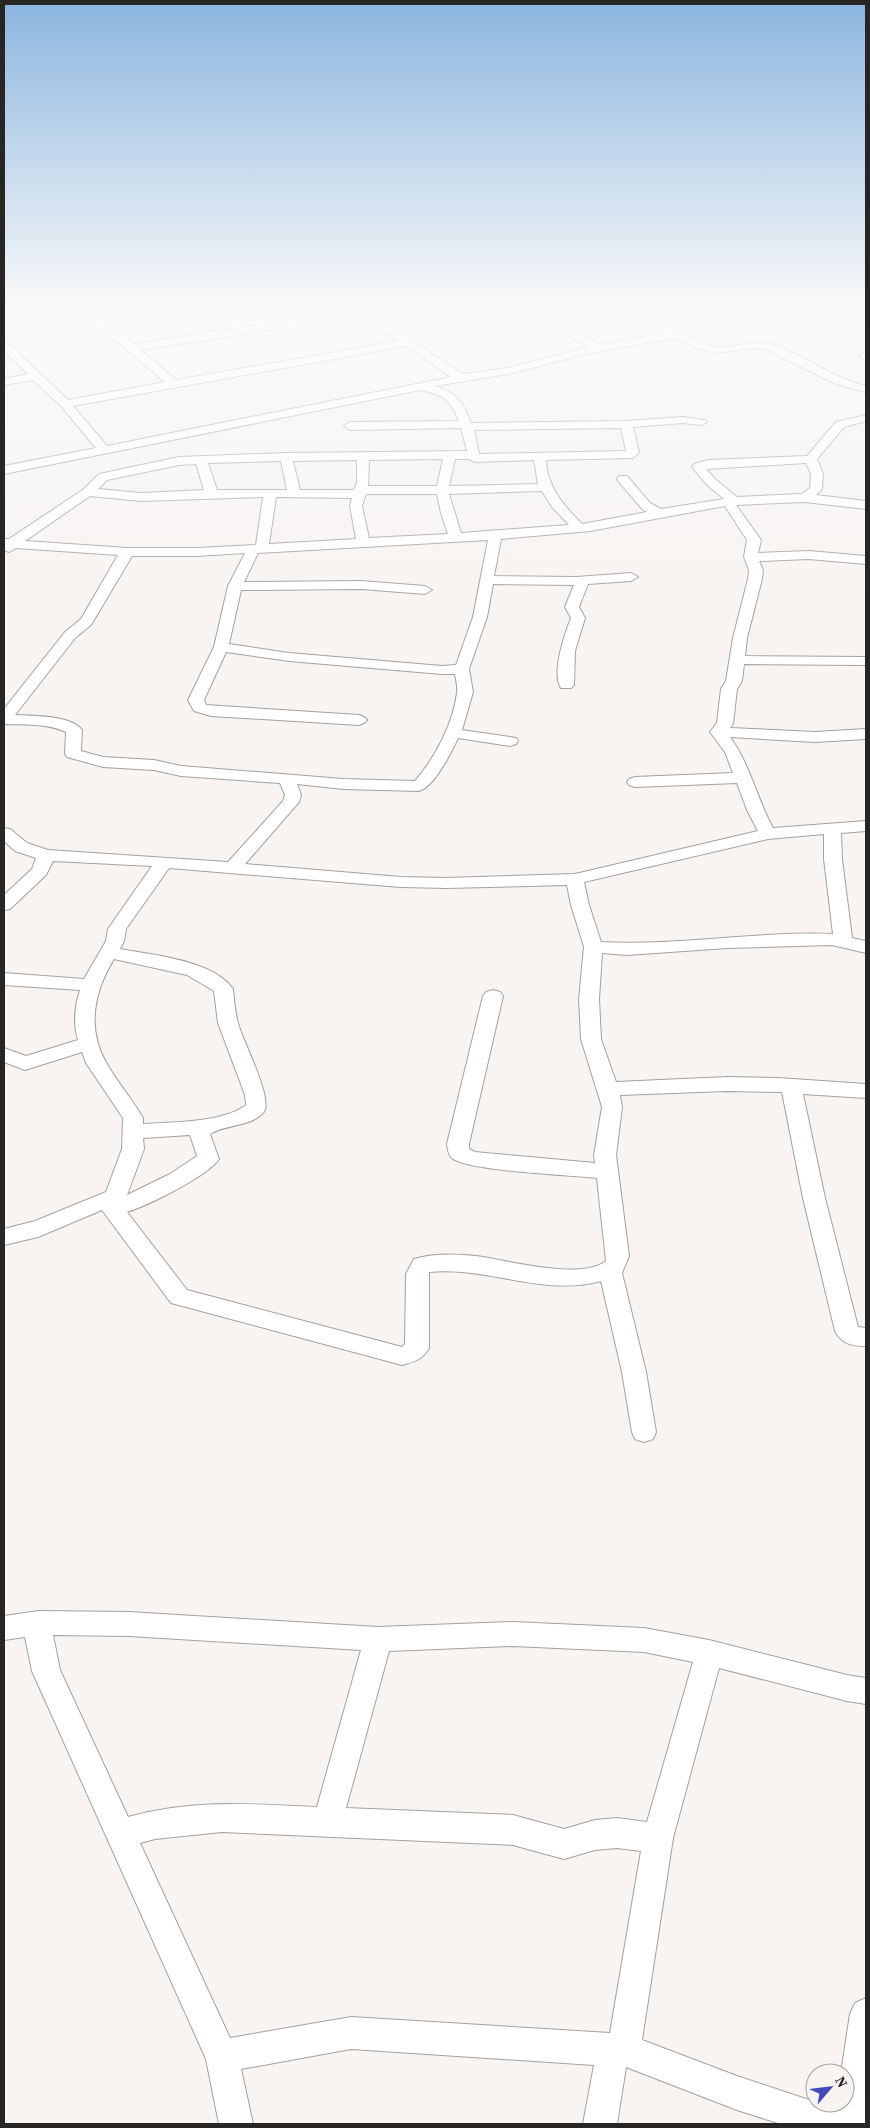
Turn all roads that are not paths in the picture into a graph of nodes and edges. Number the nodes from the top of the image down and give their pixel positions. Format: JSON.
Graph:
{"nodes":[{"id":1,"x":70,"y":410,"type":"edge"},
{"id":2,"x":303,"y":410,"type":"edge"},
{"id":3,"x":458,"y":410,"type":"edge"},
{"id":4,"x":866,"y":418,"type":"edge"},
{"id":5,"x":701,"y":422,"type":"dead end"},
{"id":6,"x":626,"y":424,"type":"junction"},
{"id":7,"x":350,"y":426,"type":"dead end"},
{"id":8,"x":466,"y":426,"type":"junction"},
{"id":9,"x":142,"y":444,"type":"junction"},
{"id":10,"x":105,"y":451,"type":"junction"},
{"id":11,"x":450,"y":455,"type":"junction"},
{"id":12,"x":473,"y":455,"type":"junction"},
{"id":13,"x":364,"y":456,"type":"junction"},
{"id":14,"x":540,"y":456,"type":"junction"},
{"id":15,"x":286,"y":458,"type":"junction"},
{"id":16,"x":811,"y":459,"type":"junction"},
{"id":17,"x":200,"y":460,"type":"junction"},
{"id":18,"x":176,"y":462,"type":"junction"},
{"id":19,"x":4,"y":470,"type":"edge"},
{"id":20,"x":623,"y":479,"type":"dead end"},
{"id":21,"x":546,"y":488,"type":"junction"},
{"id":22,"x":442,"y":490,"type":"junction"},
{"id":23,"x":88,"y":492,"type":"junction"},
{"id":24,"x":360,"y":492,"type":"junction"},
{"id":25,"x":270,"y":493,"type":"junction"},
{"id":26,"x":294,"y":493,"type":"junction"},
{"id":27,"x":212,"y":494,"type":"junction"},
{"id":28,"x":805,"y":498,"type":"junction"},
{"id":29,"x":731,"y":502,"type":"junction"},
{"id":30,"x":866,"y":505,"type":"edge"},
{"id":31,"x":659,"y":513,"type":"junction"},
{"id":32,"x":579,"y":528,"type":"junction"},
{"id":33,"x":495,"y":536,"type":"junction"},
{"id":34,"x":456,"y":537,"type":"junction"},
{"id":35,"x":363,"y":543,"type":"junction"},
{"id":36,"x":6,"y":548,"type":"edge"},
{"id":37,"x":258,"y":548,"type":"junction"},
{"id":38,"x":128,"y":552,"type":"junction"},
{"id":39,"x":751,"y":557,"type":"junction"},
{"id":40,"x":866,"y":560,"type":"edge"},
{"id":41,"x":631,"y":577,"type":"dead end"},
{"id":42,"x":487,"y":580,"type":"junction"},
{"id":43,"x":578,"y":581,"type":"junction"},
{"id":44,"x":235,"y":586,"type":"junction"},
{"id":45,"x":424,"y":590,"type":"dead end"},
{"id":46,"x":220,"y":647,"type":"junction"},
{"id":47,"x":737,"y":660,"type":"junction"},
{"id":48,"x":866,"y":661,"type":"edge"},
{"id":49,"x":462,"y":669,"type":"junction"},
{"id":50,"x":566,"y":685,"type":"dead end"},
{"id":51,"x":4,"y":719,"type":"edge"},
{"id":52,"x":359,"y":720,"type":"dead end"},
{"id":53,"x":718,"y":732,"type":"junction"},
{"id":54,"x":452,"y":733,"type":"junction"},
{"id":55,"x":866,"y":734,"type":"edge"},
{"id":56,"x":510,"y":742,"type":"dead end"},
{"id":57,"x":743,"y":778,"type":"junction"},
{"id":58,"x":286,"y":779,"type":"junction"},
{"id":59,"x":635,"y":782,"type":"dead end"},
{"id":60,"x":866,"y":826,"type":"edge"},
{"id":61,"x":833,"y":828,"type":"junction"},
{"id":62,"x":4,"y":833,"type":"edge"},
{"id":63,"x":768,"y":834,"type":"junction"},
{"id":64,"x":46,"y":855,"type":"junction"},
{"id":65,"x":164,"y":862,"type":"junction"},
{"id":66,"x":232,"y":868,"type":"junction"},
{"id":67,"x":575,"y":878,"type":"junction"},
{"id":68,"x":4,"y":905,"type":"edge"},
{"id":69,"x":843,"y":941,"type":"junction"},
{"id":70,"x":594,"y":946,"type":"junction"},
{"id":71,"x":866,"y":946,"type":"edge"},
{"id":72,"x":109,"y":952,"type":"junction"},
{"id":73,"x":4,"y":979,"type":"edge"},
{"id":74,"x":91,"y":984,"type":"junction"},
{"id":75,"x":493,"y":996,"type":"dead end"},
{"id":76,"x":89,"y":1043,"type":"junction"},
{"id":77,"x":4,"y":1054,"type":"edge"},
{"id":78,"x":791,"y":1086,"type":"junction"},
{"id":79,"x":608,"y":1089,"type":"junction"},
{"id":80,"x":866,"y":1091,"type":"edge"},
{"id":81,"x":205,"y":1127,"type":"junction"},
{"id":82,"x":134,"y":1132,"type":"junction"},
{"id":83,"x":606,"y":1171,"type":"junction"},
{"id":84,"x":110,"y":1201,"type":"junction"},
{"id":85,"x":4,"y":1237,"type":"edge"},
{"id":86,"x":610,"y":1271,"type":"junction"},
{"id":87,"x":866,"y":1337,"type":"edge"},
{"id":88,"x":644,"y":1432,"type":"dead end"},
{"id":89,"x":38,"y":1623,"type":"junction"},
{"id":90,"x":4,"y":1628,"type":"edge"},
{"id":91,"x":378,"y":1638,"type":"junction"},
{"id":92,"x":709,"y":1653,"type":"junction"},
{"id":93,"x":866,"y":1690,"type":"edge"},
{"id":94,"x":328,"y":1821,"type":"junction"},
{"id":95,"x":120,"y":1834,"type":"junction"},
{"id":96,"x":658,"y":1838,"type":"junction"},
{"id":97,"x":866,"y":2014,"type":"edge"},
{"id":98,"x":619,"y":2050,"type":"junction"},
{"id":99,"x":222,"y":2056,"type":"junction"},
{"id":100,"x":236,"y":2124,"type":"edge"},
{"id":101,"x":600,"y":2124,"type":"edge"},
{"id":102,"x":831,"y":2124,"type":"edge"},
{"id":103,"x":851,"y":2124,"type":"edge"}],
"edges":[{"from":1,"to":10,"type":"street"},
{"from":2,"to":9,"type":"street"},
{"from":3,"to":8,"type":"street"},
{"from":4,"to":16,"type":"street"},
{"from":5,"to":6,"type":"street"},
{"from":6,"to":8,"type":"street"},
{"from":6,"to":14,"type":"street"},
{"from":7,"to":8,"type":"street"},
{"from":8,"to":12,"type":"street"},
{"from":9,"to":10,"type":"street"},
{"from":9,"to":18,"type":"street"},
{"from":10,"to":19,"type":"street"},
{"from":11,"to":12,"type":"street"},
{"from":11,"to":13,"type":"street"},
{"from":11,"to":22,"type":"street"},
{"from":12,"to":14,"type":"street"},
{"from":13,"to":15,"type":"street"},
{"from":13,"to":24,"type":"street"},
{"from":14,"to":21,"type":"street"},
{"from":15,"to":17,"type":"street"},
{"from":15,"to":26,"type":"street"},
{"from":16,"to":28,"type":"street"},
{"from":16,"to":29,"type":"street"},
{"from":17,"to":18,"type":"street"},
{"from":17,"to":27,"type":"street"},
{"from":18,"to":23,"type":"street"},
{"from":20,"to":31,"type":"street"},
{"from":21,"to":22,"type":"street"},
{"from":21,"to":32,"type":"street"},
{"from":22,"to":24,"type":"street"},
{"from":22,"to":34,"type":"street"},
{"from":23,"to":27,"type":"street"},
{"from":23,"to":36,"type":"street"},
{"from":24,"to":26,"type":"street"},
{"from":24,"to":35,"type":"street"},
{"from":25,"to":26,"type":"street"},
{"from":25,"to":27,"type":"street"},
{"from":25,"to":37,"type":"street"},
{"from":28,"to":29,"type":"street"},
{"from":28,"to":30,"type":"street"},
{"from":29,"to":31,"type":"street"},
{"from":29,"to":39,"type":"street"},
{"from":31,"to":32,"type":"street"},
{"from":32,"to":33,"type":"street"},
{"from":33,"to":34,"type":"street"},
{"from":33,"to":42,"type":"street"},
{"from":34,"to":35,"type":"street"},
{"from":35,"to":37,"type":"street"},
{"from":36,"to":38,"type":"street"},
{"from":37,"to":38,"type":"street"},
{"from":37,"to":44,"type":"street"},
{"from":38,"to":51,"type":"street"},
{"from":39,"to":40,"type":"street"},
{"from":39,"to":47,"type":"street"},
{"from":41,"to":43,"type":"street"},
{"from":42,"to":43,"type":"street"},
{"from":42,"to":49,"type":"street"},
{"from":43,"to":50,"type":"street"},
{"from":44,"to":45,"type":"street"},
{"from":44,"to":46,"type":"street"},
{"from":46,"to":49,"type":"street"},
{"from":46,"to":52,"type":"street"},
{"from":47,"to":48,"type":"street"},
{"from":47,"to":53,"type":"street"},
{"from":49,"to":54,"type":"street"},
{"from":51,"to":58,"type":"street"},
{"from":53,"to":55,"type":"street"},
{"from":53,"to":57,"type":"street"},
{"from":54,"to":56,"type":"street"},
{"from":54,"to":58,"type":"street"},
{"from":57,"to":59,"type":"street"},
{"from":57,"to":63,"type":"street"},
{"from":58,"to":66,"type":"street"},
{"from":60,"to":61,"type":"street"},
{"from":61,"to":63,"type":"street"},
{"from":61,"to":69,"type":"street"},
{"from":62,"to":64,"type":"street"},
{"from":63,"to":67,"type":"street"},
{"from":64,"to":65,"type":"street"},
{"from":64,"to":68,"type":"street"},
{"from":65,"to":66,"type":"street"},
{"from":65,"to":72,"type":"street"},
{"from":66,"to":67,"type":"street"},
{"from":67,"to":70,"type":"street"},
{"from":69,"to":70,"type":"street"},
{"from":69,"to":71,"type":"street"},
{"from":70,"to":79,"type":"street"},
{"from":72,"to":74,"type":"street"},
{"from":72,"to":81,"type":"street"},
{"from":73,"to":74,"type":"street"},
{"from":74,"to":76,"type":"street"},
{"from":75,"to":83,"type":"street"},
{"from":76,"to":77,"type":"street"},
{"from":76,"to":82,"type":"street"},
{"from":78,"to":79,"type":"street"},
{"from":78,"to":80,"type":"street"},
{"from":78,"to":87,"type":"street"},
{"from":79,"to":83,"type":"street"},
{"from":81,"to":82,"type":"street"},
{"from":81,"to":84,"type":"street"},
{"from":82,"to":84,"type":"street"},
{"from":83,"to":86,"type":"street"},
{"from":84,"to":85,"type":"street"},
{"from":84,"to":86,"type":"street"},
{"from":86,"to":88,"type":"street"},
{"from":89,"to":90,"type":"street"},
{"from":89,"to":91,"type":"street"},
{"from":89,"to":95,"type":"street"},
{"from":91,"to":92,"type":"street"},
{"from":91,"to":94,"type":"street"},
{"from":92,"to":93,"type":"street"},
{"from":92,"to":96,"type":"street"},
{"from":94,"to":95,"type":"street"},
{"from":94,"to":96,"type":"street"},
{"from":95,"to":99,"type":"street"},
{"from":96,"to":98,"type":"street"},
{"from":97,"to":103,"type":"street"},
{"from":98,"to":99,"type":"street"},
{"from":98,"to":101,"type":"street"},
{"from":98,"to":102,"type":"street"},
{"from":99,"to":100,"type":"street"}]}
